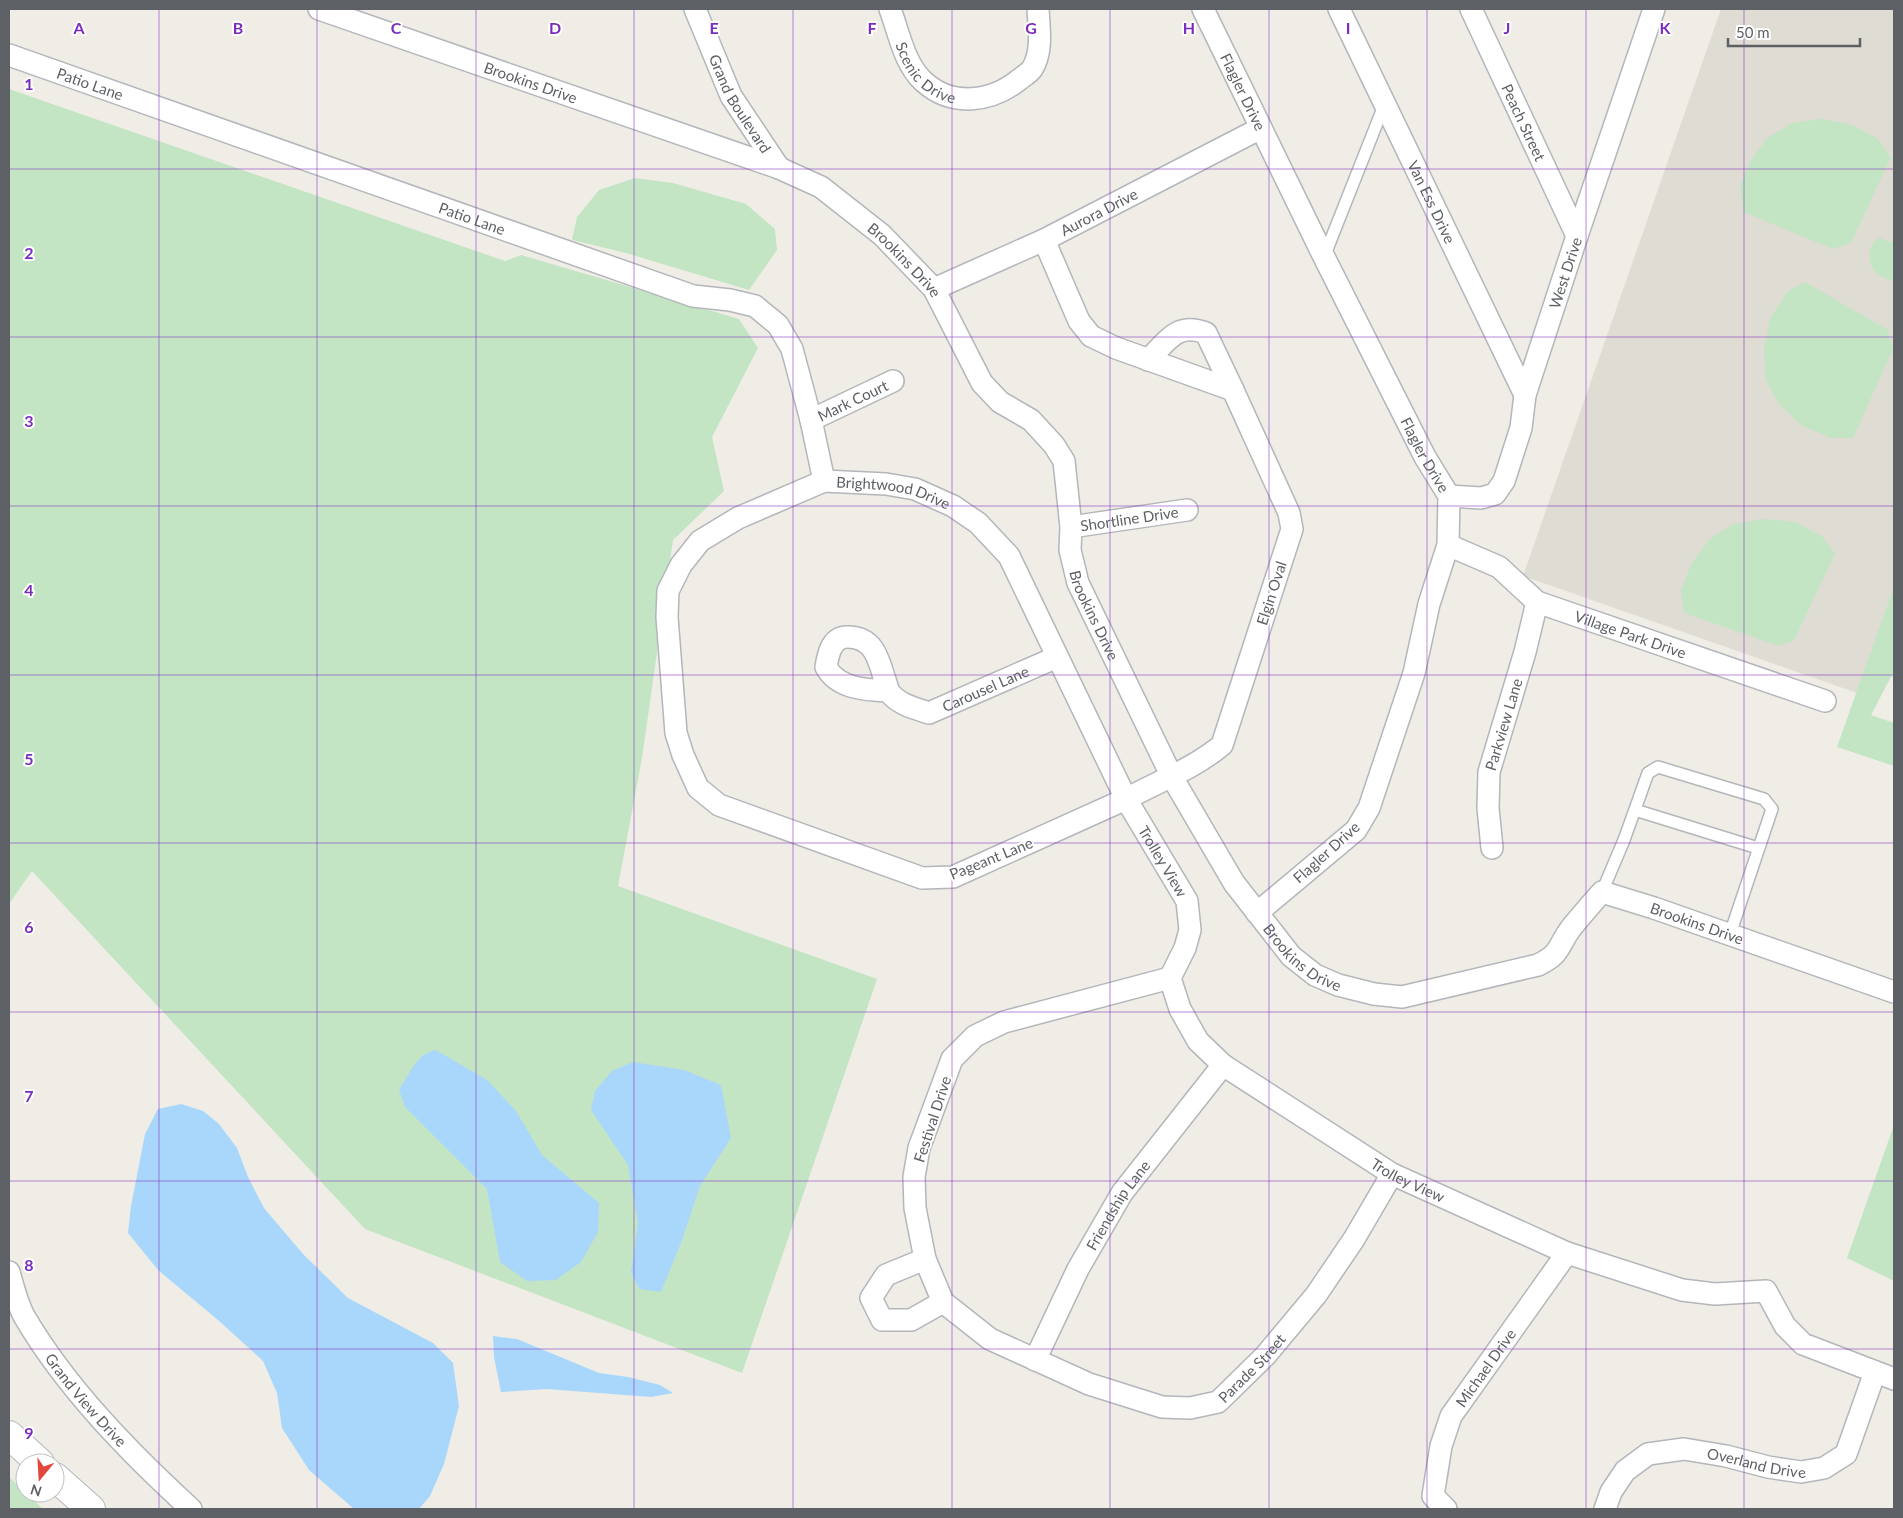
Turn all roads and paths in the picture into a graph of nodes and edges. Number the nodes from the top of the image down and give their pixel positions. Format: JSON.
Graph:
{"nodes":[{"id":1,"x":320,"y":9,"type":"edge"},
{"id":2,"x":695,"y":9,"type":"edge"},
{"id":3,"x":890,"y":9,"type":"edge"},
{"id":4,"x":1038,"y":9,"type":"edge"},
{"id":5,"x":1203,"y":9,"type":"edge"},
{"id":6,"x":1339,"y":9,"type":"edge"},
{"id":7,"x":1471,"y":9,"type":"edge"},
{"id":8,"x":1654,"y":9,"type":"edge"},
{"id":9,"x":9,"y":55,"type":"edge"},
{"id":10,"x":1385,"y":103,"type":"junction"},
{"id":11,"x":1262,"y":128,"type":"junction"},
{"id":12,"x":779,"y":168,"type":"junction"},
{"id":13,"x":1577,"y":236,"type":"junction"},
{"id":14,"x":1044,"y":240,"type":"junction"},
{"id":15,"x":1324,"y":257,"type":"junction"},
{"id":16,"x":934,"y":289,"type":"junction"},
{"id":17,"x":1148,"y":360,"type":"junction"},
{"id":18,"x":894,"y":381,"type":"dead end"},
{"id":19,"x":1233,"y":390,"type":"junction"},
{"id":20,"x":1525,"y":395,"type":"junction"},
{"id":21,"x":811,"y":420,"type":"junction"},
{"id":22,"x":824,"y":481,"type":"junction"},
{"id":23,"x":1449,"y":496,"type":"junction"},
{"id":24,"x":1187,"y":510,"type":"dead end"},
{"id":25,"x":1071,"y":527,"type":"junction"},
{"id":26,"x":1448,"y":545,"type":"junction"},
{"id":27,"x":1537,"y":602,"type":"junction"},
{"id":28,"x":1057,"y":657,"type":"junction"},
{"id":29,"x":889,"y":691,"type":"dead end"},
{"id":30,"x":1826,"y":700,"type":"dead end"},
{"id":31,"x":1172,"y":777,"type":"junction"},
{"id":32,"x":1126,"y":799,"type":"junction"},
{"id":33,"x":719,"y":805,"type":"joint"},
{"id":34,"x":1635,"y":810,"type":"junction"},
{"id":35,"x":1492,"y":848,"type":"dead end"},
{"id":36,"x":1758,"y":848,"type":"junction"},
{"id":37,"x":1602,"y":892,"type":"junction"},
{"id":38,"x":1257,"y":913,"type":"junction"},
{"id":39,"x":1730,"y":934,"type":"junction"},
{"id":40,"x":1170,"y":978,"type":"junction"},
{"id":41,"x":1894,"y":992,"type":"edge"},
{"id":42,"x":1223,"y":1065,"type":"junction"},
{"id":43,"x":1392,"y":1174,"type":"junction"},
{"id":44,"x":1567,"y":1253,"type":"junction"},
{"id":45,"x":925,"y":1259,"type":"junction"},
{"id":46,"x":9,"y":1272,"type":"edge"},
{"id":47,"x":943,"y":1302,"type":"junction"},
{"id":48,"x":1035,"y":1360,"type":"junction"},
{"id":49,"x":1885,"y":1376,"type":"edge"},
{"id":50,"x":9,"y":1435,"type":"edge"},
{"id":51,"x":29,"y":1453,"type":"edge"},
{"id":52,"x":65,"y":1486,"type":"edge"},
{"id":53,"x":1439,"y":1503,"type":"edge"},
{"id":54,"x":91,"y":1509,"type":"edge"},
{"id":55,"x":191,"y":1509,"type":"edge"},
{"id":56,"x":1605,"y":1509,"type":"edge"}],
"edges":[{"from":1,"to":12,"type":"street","name":"Brookins Drive"},
{"from":2,"to":12,"type":"street","name":"Grand Boulevard"},
{"from":3,"to":4,"type":"street","name":"Scenic Drive"},
{"from":5,"to":11,"type":"street","name":"Flagler Drive"},
{"from":6,"to":10,"type":"street","name":"Van Ess Drive"},
{"from":7,"to":13,"type":"street","name":"Peach Street"},
{"from":8,"to":13,"type":"street","name":"West Drive"},
{"from":9,"to":21,"type":"street","name":"Patio Lane"},
{"from":10,"to":15,"type":"lane"},
{"from":10,"to":20,"type":"street","name":"Van Ess Drive"},
{"from":11,"to":14,"type":"street","name":"Aurora Drive"},
{"from":11,"to":15,"type":"street","name":"Flagler Drive"},
{"from":12,"to":16,"type":"street","name":"Brookins Drive"},
{"from":13,"to":20,"type":"street","name":"West Drive"},
{"from":14,"to":16,"type":"street","name":"Aurora Drive"},
{"from":14,"to":17,"type":"street"},
{"from":15,"to":23,"type":"street","name":"Flagler Drive"},
{"from":16,"to":25,"type":"street","name":"Brookins Drive"},
{"from":17,"to":19,"type":"street"},
{"from":17,"to":19,"type":"street","name":"Elgin Oval"},
{"from":18,"to":21,"type":"street","name":"Mark Court"},
{"from":19,"to":31,"type":"street","name":"Elgin Oval"},
{"from":20,"to":23,"type":"street","name":"West Drive"},
{"from":21,"to":22,"type":"street","name":"Patio Lane"},
{"from":22,"to":28,"type":"street","name":"Brightwood Drive"},
{"from":22,"to":33,"type":"street","name":"Brightwood Drive"},
{"from":23,"to":26,"type":"street","name":"Flagler Drive"},
{"from":24,"to":25,"type":"street","name":"Shortline Drive"},
{"from":25,"to":31,"type":"street","name":"Brookins Drive"},
{"from":26,"to":27,"type":"street","name":"Village Park Drive"},
{"from":26,"to":38,"type":"street","name":"Flagler Drive"},
{"from":27,"to":30,"type":"street","name":"Village Park Drive"},
{"from":27,"to":35,"type":"street","name":"Parkview Lane"},
{"from":28,"to":29,"type":"street","name":"Carousel Lane"},
{"from":28,"to":32,"type":"street","name":"Brightwood Drive"},
{"from":31,"to":32,"type":"street","name":"Pageant Lane"},
{"from":31,"to":38,"type":"street","name":"Brookins Drive"},
{"from":32,"to":33,"type":"street","name":"Pageant Lane"},
{"from":32,"to":40,"type":"street","name":"Trolley View"},
{"from":34,"to":36,"type":"lane"},
{"from":34,"to":36,"type":"lane"},
{"from":34,"to":37,"type":"lane"},
{"from":36,"to":39,"type":"lane"},
{"from":37,"to":38,"type":"street","name":"Brookins Drive"},
{"from":37,"to":39,"type":"street","name":"Brookins Drive"},
{"from":39,"to":41,"type":"street","name":"Brookins Drive"},
{"from":40,"to":42,"type":"street","name":"Trolley View"},
{"from":40,"to":45,"type":"street","name":"Festival Drive"},
{"from":42,"to":43,"type":"street","name":"Trolley View"},
{"from":42,"to":48,"type":"street","name":"Friendship Lane"},
{"from":43,"to":44,"type":"street","name":"Trolley View"},
{"from":43,"to":48,"type":"street","name":"Parade Street"},
{"from":44,"to":49,"type":"street","name":"Trolley View"},
{"from":44,"to":53,"type":"street","name":"Michael Drive"},
{"from":45,"to":47,"type":"street","name":"Festival Drive"},
{"from":45,"to":47,"type":"street"},
{"from":46,"to":55,"type":"street","name":"Grand View Drive"},
{"from":47,"to":48,"type":"street","name":"Festival Drive"},
{"from":49,"to":56,"type":"street","name":"Overland Drive"},
{"from":50,"to":51,"type":"street"},
{"from":52,"to":54,"type":"street"}]}
